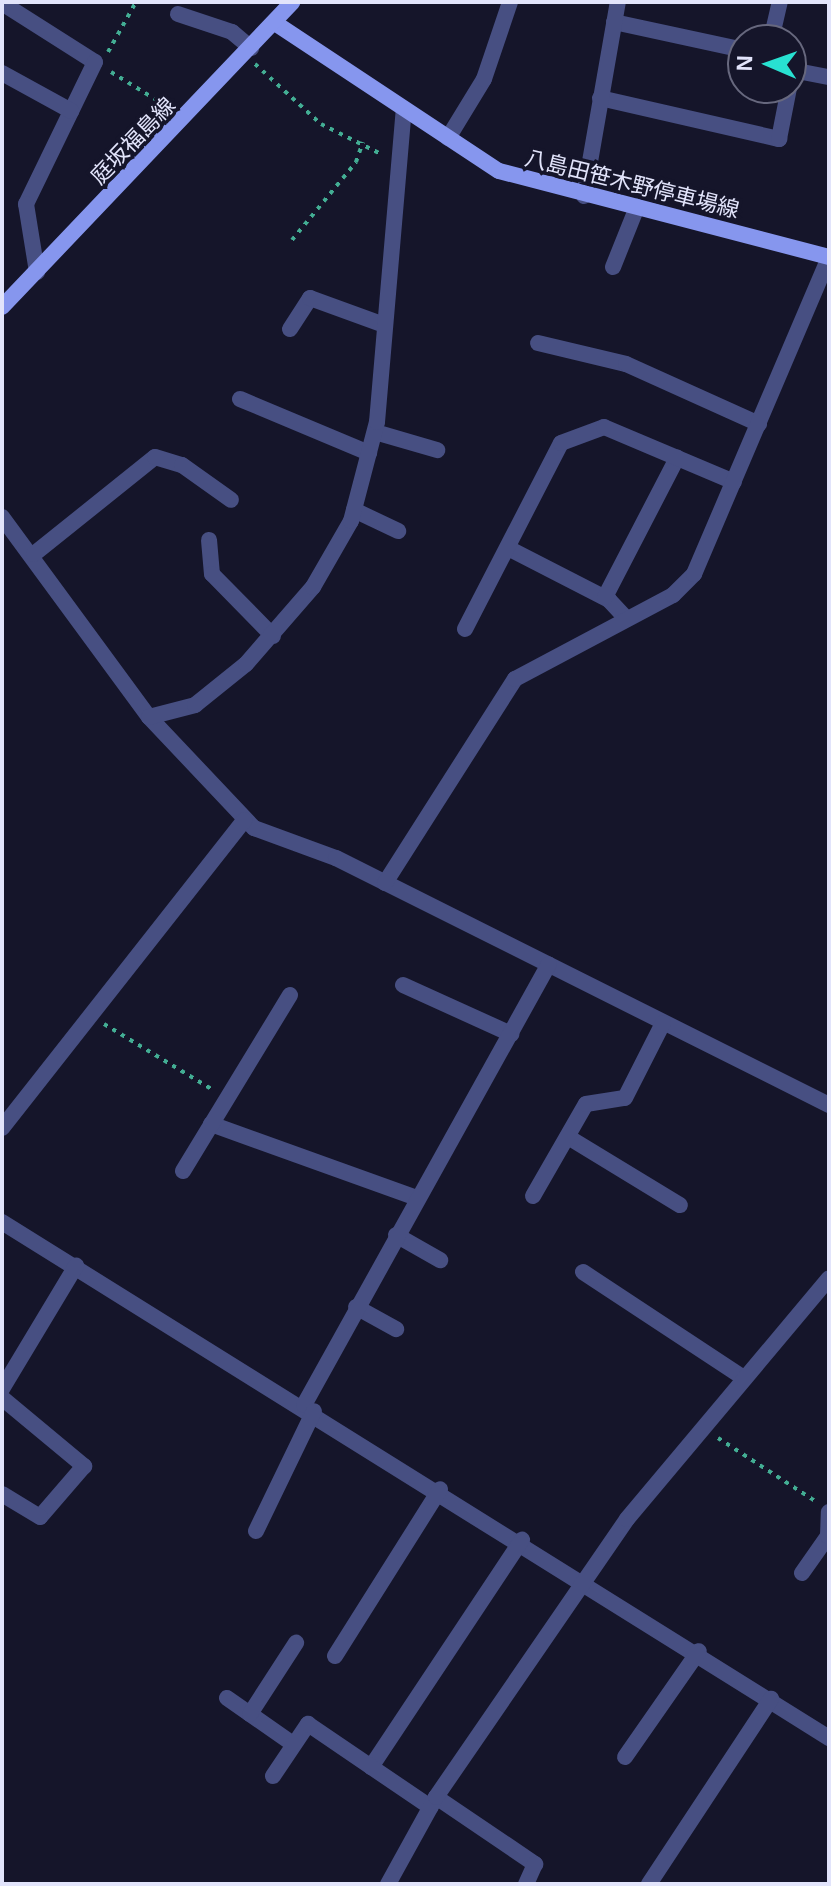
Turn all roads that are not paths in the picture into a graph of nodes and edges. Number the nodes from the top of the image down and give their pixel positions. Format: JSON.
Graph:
{"nodes":[{"id":1,"x":292,"y":2,"type":"edge"},
{"id":2,"x":510,"y":2,"type":"edge"},
{"id":3,"x":618,"y":2,"type":"edge"},
{"id":4,"x":780,"y":2,"type":"edge"},
{"id":5,"x":2,"y":3,"type":"edge"},
{"id":6,"x":178,"y":14,"type":"dead end"},
{"id":7,"x":614,"y":22,"type":"junction"},
{"id":8,"x":275,"y":23,"type":"junction"},
{"id":9,"x":775,"y":24,"type":"edge"},
{"id":10,"x":727,"y":47,"type":"edge"},
{"id":11,"x":248,"y":51,"type":"junction"},
{"id":12,"x":2,"y":73,"type":"edge"},
{"id":13,"x":807,"y":74,"type":"edge"},
{"id":14,"x":829,"y":77,"type":"edge"},
{"id":15,"x":600,"y":98,"type":"junction"},
{"id":16,"x":786,"y":104,"type":"edge"},
{"id":17,"x":404,"y":109,"type":"junction"},
{"id":18,"x":71,"y":111,"type":"junction"},
{"id":19,"x":448,"y":138,"type":"junction"},
{"id":20,"x":584,"y":196,"type":"junction"},
{"id":21,"x":637,"y":207,"type":"junction"},
{"id":22,"x":829,"y":257,"type":"edge"},
{"id":23,"x":613,"y":267,"type":"dead end"},
{"id":24,"x":37,"y":272,"type":"junction"},
{"id":25,"x":2,"y":307,"type":"edge"},
{"id":26,"x":384,"y":325,"type":"junction"},
{"id":27,"x":290,"y":329,"type":"dead end"},
{"id":28,"x":538,"y":343,"type":"dead end"},
{"id":29,"x":240,"y":399,"type":"dead end"},
{"id":30,"x":759,"y":424,"type":"junction"},
{"id":31,"x":375,"y":432,"type":"junction"},
{"id":32,"x":437,"y":450,"type":"dead end"},
{"id":33,"x":369,"y":453,"type":"junction"},
{"id":34,"x":677,"y":458,"type":"junction"},
{"id":35,"x":734,"y":482,"type":"junction"},
{"id":36,"x":231,"y":500,"type":"dead end"},
{"id":37,"x":354,"y":510,"type":"junction"},
{"id":38,"x":2,"y":518,"type":"edge"},
{"id":39,"x":398,"y":531,"type":"dead end"},
{"id":40,"x":209,"y":540,"type":"dead end"},
{"id":41,"x":508,"y":548,"type":"junction"},
{"id":42,"x":34,"y":554,"type":"junction"},
{"id":43,"x":605,"y":597,"type":"junction"},
{"id":44,"x":627,"y":619,"type":"junction"},
{"id":45,"x":465,"y":629,"type":"dead end"},
{"id":46,"x":273,"y":636,"type":"junction"},
{"id":47,"x":149,"y":717,"type":"junction"},
{"id":48,"x":244,"y":820,"type":"junction"},
{"id":49,"x":385,"y":883,"type":"junction"},
{"id":50,"x":549,"y":964,"type":"junction"},
{"id":51,"x":403,"y":985,"type":"dead end"},
{"id":52,"x":290,"y":995,"type":"dead end"},
{"id":53,"x":663,"y":1023,"type":"junction"},
{"id":54,"x":511,"y":1034,"type":"junction"},
{"id":55,"x":829,"y":1105,"type":"edge"},
{"id":56,"x":211,"y":1124,"type":"junction"},
{"id":57,"x":2,"y":1128,"type":"edge"},
{"id":58,"x":568,"y":1137,"type":"junction"},
{"id":59,"x":183,"y":1171,"type":"dead end"},
{"id":60,"x":533,"y":1196,"type":"dead end"},
{"id":61,"x":416,"y":1198,"type":"junction"},
{"id":62,"x":680,"y":1205,"type":"dead end"},
{"id":63,"x":2,"y":1222,"type":"edge"},
{"id":64,"x":396,"y":1235,"type":"junction"},
{"id":65,"x":440,"y":1260,"type":"dead end"},
{"id":66,"x":76,"y":1266,"type":"junction"},
{"id":67,"x":583,"y":1272,"type":"dead end"},
{"id":68,"x":829,"y":1278,"type":"edge"},
{"id":69,"x":356,"y":1307,"type":"junction"},
{"id":70,"x":396,"y":1329,"type":"dead end"},
{"id":71,"x":742,"y":1377,"type":"junction"},
{"id":72,"x":2,"y":1389,"type":"edge"},
{"id":73,"x":2,"y":1398,"type":"edge"},
{"id":74,"x":309,"y":1408,"type":"junction"},
{"id":75,"x":440,"y":1489,"type":"junction"},
{"id":76,"x":2,"y":1494,"type":"edge"},
{"id":77,"x":829,"y":1510,"type":"edge"},
{"id":78,"x":256,"y":1531,"type":"dead end"},
{"id":79,"x":522,"y":1540,"type":"junction"},
{"id":80,"x":802,"y":1573,"type":"dead end"},
{"id":81,"x":588,"y":1581,"type":"junction"},
{"id":82,"x":296,"y":1643,"type":"dead end"},
{"id":83,"x":699,"y":1651,"type":"junction"},
{"id":84,"x":335,"y":1656,"type":"dead end"},
{"id":85,"x":227,"y":1698,"type":"dead end"},
{"id":86,"x":771,"y":1699,"type":"junction"},
{"id":87,"x":250,"y":1714,"type":"junction"},
{"id":88,"x":829,"y":1738,"type":"edge"},
{"id":89,"x":293,"y":1744,"type":"junction"},
{"id":90,"x":625,"y":1757,"type":"dead end"},
{"id":91,"x":371,"y":1767,"type":"junction"},
{"id":92,"x":273,"y":1776,"type":"dead end"},
{"id":93,"x":433,"y":1802,"type":"junction"},
{"id":94,"x":388,"y":1884,"type":"edge"},
{"id":95,"x":526,"y":1884,"type":"edge"},
{"id":96,"x":649,"y":1884,"type":"edge"}],
"edges":[{"from":1,"to":8,"type":"main road","name":"庭坂福島線"},
{"from":2,"to":19,"type":"street"},
{"from":3,"to":7,"type":"street"},
{"from":4,"to":9,"type":"street"},
{"from":5,"to":18,"type":"street"},
{"from":6,"to":11,"type":"street"},
{"from":7,"to":10,"type":"street"},
{"from":7,"to":15,"type":"street"},
{"from":8,"to":11,"type":"main road","name":"庭坂福島線"},
{"from":8,"to":17,"type":"main road","name":"八島田笹木野停車場線"},
{"from":11,"to":24,"type":"main road","name":"庭坂福島線"},
{"from":12,"to":18,"type":"street"},
{"from":13,"to":14,"type":"street"},
{"from":15,"to":16,"type":"street"},
{"from":15,"to":20,"type":"street"},
{"from":17,"to":19,"type":"main road","name":"八島田笹木野停車場線"},
{"from":17,"to":26,"type":"street"},
{"from":18,"to":24,"type":"street"},
{"from":19,"to":20,"type":"main road","name":"八島田笹木野停車場線"},
{"from":20,"to":21,"type":"main road","name":"八島田笹木野停車場線"},
{"from":21,"to":22,"type":"main road","name":"八島田笹木野停車場線"},
{"from":21,"to":23,"type":"street"},
{"from":22,"to":30,"type":"street"},
{"from":24,"to":25,"type":"main road","name":"庭坂福島線"},
{"from":26,"to":27,"type":"street"},
{"from":26,"to":31,"type":"street"},
{"from":28,"to":30,"type":"street"},
{"from":29,"to":33,"type":"street"},
{"from":30,"to":35,"type":"street"},
{"from":31,"to":32,"type":"street"},
{"from":31,"to":33,"type":"street"},
{"from":33,"to":37,"type":"street"},
{"from":34,"to":35,"type":"street"},
{"from":34,"to":41,"type":"street"},
{"from":34,"to":43,"type":"street"},
{"from":35,"to":44,"type":"street"},
{"from":36,"to":42,"type":"street"},
{"from":37,"to":39,"type":"street"},
{"from":37,"to":46,"type":"street"},
{"from":38,"to":42,"type":"street"},
{"from":40,"to":46,"type":"street"},
{"from":41,"to":43,"type":"street"},
{"from":41,"to":45,"type":"street"},
{"from":42,"to":47,"type":"street"},
{"from":43,"to":44,"type":"street"},
{"from":44,"to":49,"type":"street"},
{"from":46,"to":47,"type":"street"},
{"from":47,"to":48,"type":"street"},
{"from":48,"to":49,"type":"street"},
{"from":48,"to":57,"type":"street"},
{"from":49,"to":50,"type":"street"},
{"from":50,"to":53,"type":"street"},
{"from":50,"to":54,"type":"street"},
{"from":51,"to":54,"type":"street"},
{"from":52,"to":56,"type":"street"},
{"from":53,"to":55,"type":"street"},
{"from":53,"to":58,"type":"street"},
{"from":54,"to":61,"type":"street"},
{"from":56,"to":59,"type":"street"},
{"from":56,"to":61,"type":"street"},
{"from":58,"to":60,"type":"street"},
{"from":58,"to":62,"type":"street"},
{"from":61,"to":64,"type":"street"},
{"from":63,"to":66,"type":"street"},
{"from":64,"to":65,"type":"street"},
{"from":64,"to":69,"type":"street"},
{"from":66,"to":72,"type":"street"},
{"from":66,"to":74,"type":"street"},
{"from":67,"to":71,"type":"street"},
{"from":68,"to":71,"type":"street"},
{"from":69,"to":70,"type":"street"},
{"from":69,"to":74,"type":"street"},
{"from":71,"to":81,"type":"street"},
{"from":73,"to":76,"type":"street"},
{"from":74,"to":75,"type":"street"},
{"from":74,"to":78,"type":"street"},
{"from":75,"to":79,"type":"street"},
{"from":75,"to":84,"type":"street"},
{"from":77,"to":80,"type":"street"},
{"from":79,"to":81,"type":"street"},
{"from":79,"to":91,"type":"street"},
{"from":81,"to":83,"type":"street"},
{"from":81,"to":93,"type":"street"},
{"from":82,"to":87,"type":"street"},
{"from":83,"to":86,"type":"street"},
{"from":83,"to":90,"type":"street"},
{"from":85,"to":87,"type":"street"},
{"from":86,"to":88,"type":"street"},
{"from":86,"to":96,"type":"street"},
{"from":87,"to":89,"type":"street"},
{"from":89,"to":91,"type":"street"},
{"from":89,"to":92,"type":"street"},
{"from":91,"to":93,"type":"street"},
{"from":93,"to":94,"type":"street"},
{"from":93,"to":95,"type":"street"}]}
